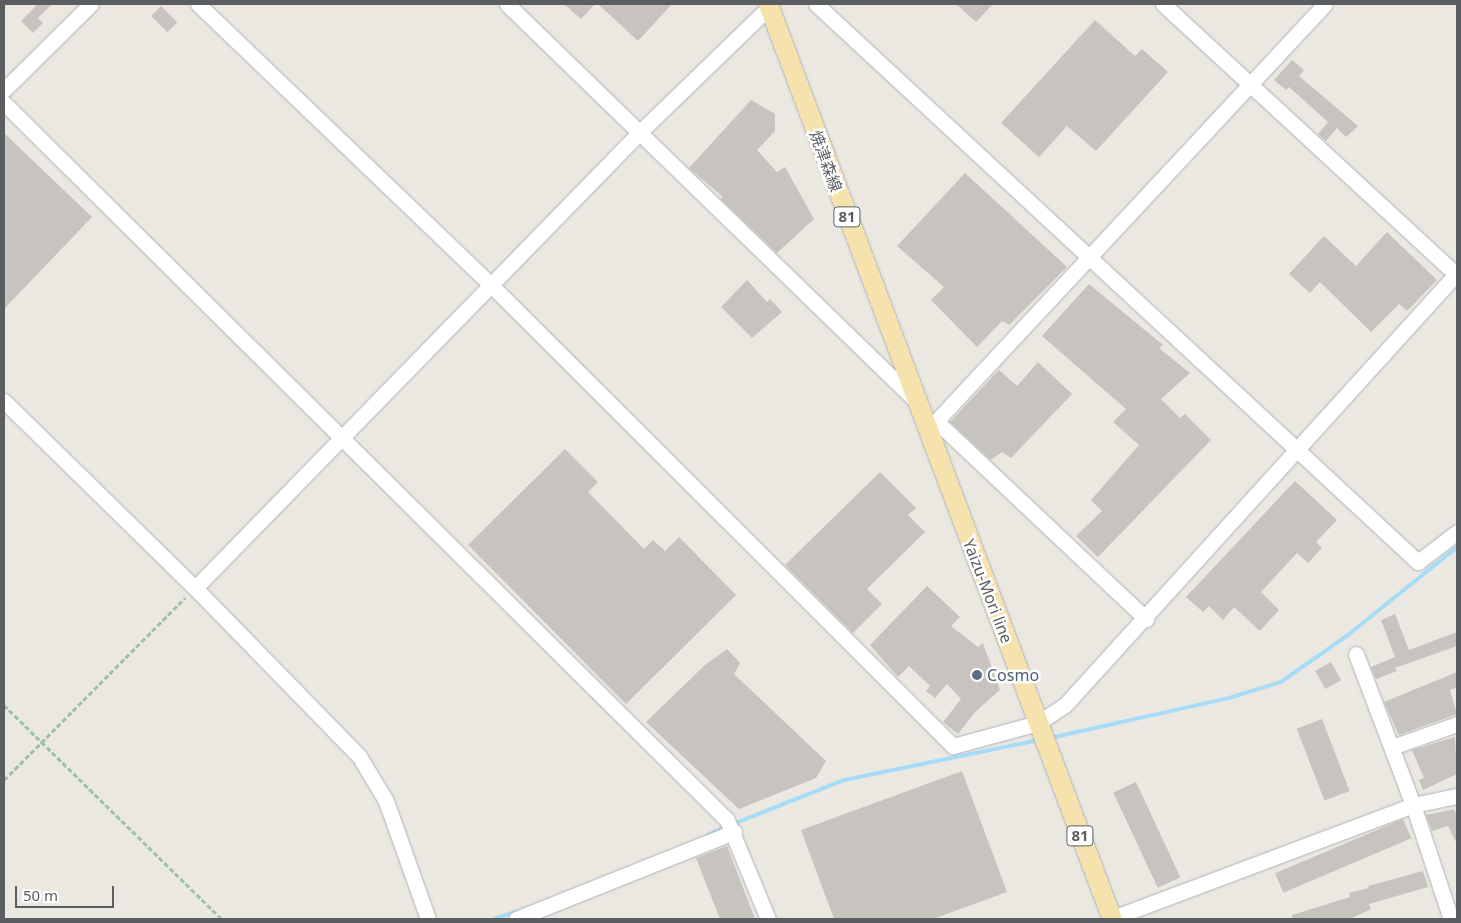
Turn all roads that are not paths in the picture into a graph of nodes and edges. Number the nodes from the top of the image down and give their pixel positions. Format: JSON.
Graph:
{"nodes":[{"id":1,"x":91,"y":4,"type":"edge"},
{"id":2,"x":198,"y":4,"type":"edge"},
{"id":3,"x":507,"y":4,"type":"edge"},
{"id":4,"x":816,"y":4,"type":"edge"},
{"id":5,"x":1163,"y":4,"type":"edge"},
{"id":6,"x":1325,"y":4,"type":"edge"},
{"id":7,"x":768,"y":5,"type":"edge"},
{"id":8,"x":1250,"y":84,"type":"junction"},
{"id":9,"x":4,"y":90,"type":"edge"},
{"id":10,"x":4,"y":103,"type":"edge"},
{"id":11,"x":640,"y":132,"type":"junction"},
{"id":12,"x":1089,"y":258,"type":"junction"},
{"id":13,"x":1457,"y":274,"type":"edge"},
{"id":14,"x":492,"y":286,"type":"junction"},
{"id":15,"x":915,"y":400,"type":"junction"},
{"id":16,"x":4,"y":402,"type":"edge"},
{"id":17,"x":932,"y":426,"type":"junction"},
{"id":18,"x":340,"y":439,"type":"junction"},
{"id":19,"x":1295,"y":451,"type":"junction"},
{"id":20,"x":1457,"y":532,"type":"edge"},
{"id":21,"x":195,"y":588,"type":"junction"},
{"id":22,"x":1146,"y":618,"type":"junction"},
{"id":23,"x":1356,"y":654,"type":"dead end"},
{"id":24,"x":1038,"y":723,"type":"junction"},
{"id":25,"x":1457,"y":724,"type":"edge"},
{"id":26,"x":1392,"y":747,"type":"junction"},
{"id":27,"x":1457,"y":796,"type":"edge"},
{"id":28,"x":1413,"y":806,"type":"junction"},
{"id":29,"x":731,"y":826,"type":"junction"},
{"id":30,"x":428,"y":919,"type":"edge"},
{"id":31,"x":516,"y":919,"type":"edge"},
{"id":32,"x":768,"y":919,"type":"edge"},
{"id":33,"x":1111,"y":919,"type":"edge"},
{"id":34,"x":1451,"y":919,"type":"edge"}],
"edges":[{"from":1,"to":9,"type":"street"},
{"from":2,"to":14,"type":"street"},
{"from":3,"to":11,"type":"street"},
{"from":4,"to":12,"type":"street"},
{"from":5,"to":8,"type":"street"},
{"from":6,"to":8,"type":"street"},
{"from":7,"to":11,"type":"street"},
{"from":7,"to":15,"type":"main road","name":"焼津森線","number":"81"},
{"from":8,"to":12,"type":"street"},
{"from":8,"to":13,"type":"street"},
{"from":10,"to":18,"type":"street"},
{"from":11,"to":14,"type":"street"},
{"from":11,"to":15,"type":"street"},
{"from":12,"to":17,"type":"street"},
{"from":12,"to":19,"type":"street"},
{"from":13,"to":19,"type":"street"},
{"from":14,"to":18,"type":"street"},
{"from":14,"to":24,"type":"street"},
{"from":15,"to":17,"type":"main road","name":"焼津森線","number":"81"},
{"from":16,"to":21,"type":"street"},
{"from":17,"to":22,"type":"street"},
{"from":17,"to":24,"type":"main road","name":"Yaizu-Mori line","number":"81"},
{"from":18,"to":21,"type":"street"},
{"from":18,"to":29,"type":"street"},
{"from":19,"to":20,"type":"street"},
{"from":19,"to":22,"type":"street"},
{"from":21,"to":30,"type":"street"},
{"from":22,"to":24,"type":"street"},
{"from":23,"to":26,"type":"street"},
{"from":24,"to":33,"type":"main road","name":"Yaizu-Mori line","number":"81"},
{"from":25,"to":26,"type":"street"},
{"from":26,"to":28,"type":"street"},
{"from":27,"to":28,"type":"street"},
{"from":28,"to":33,"type":"street"},
{"from":28,"to":34,"type":"street"},
{"from":29,"to":31,"type":"street"},
{"from":29,"to":32,"type":"street"}]}
